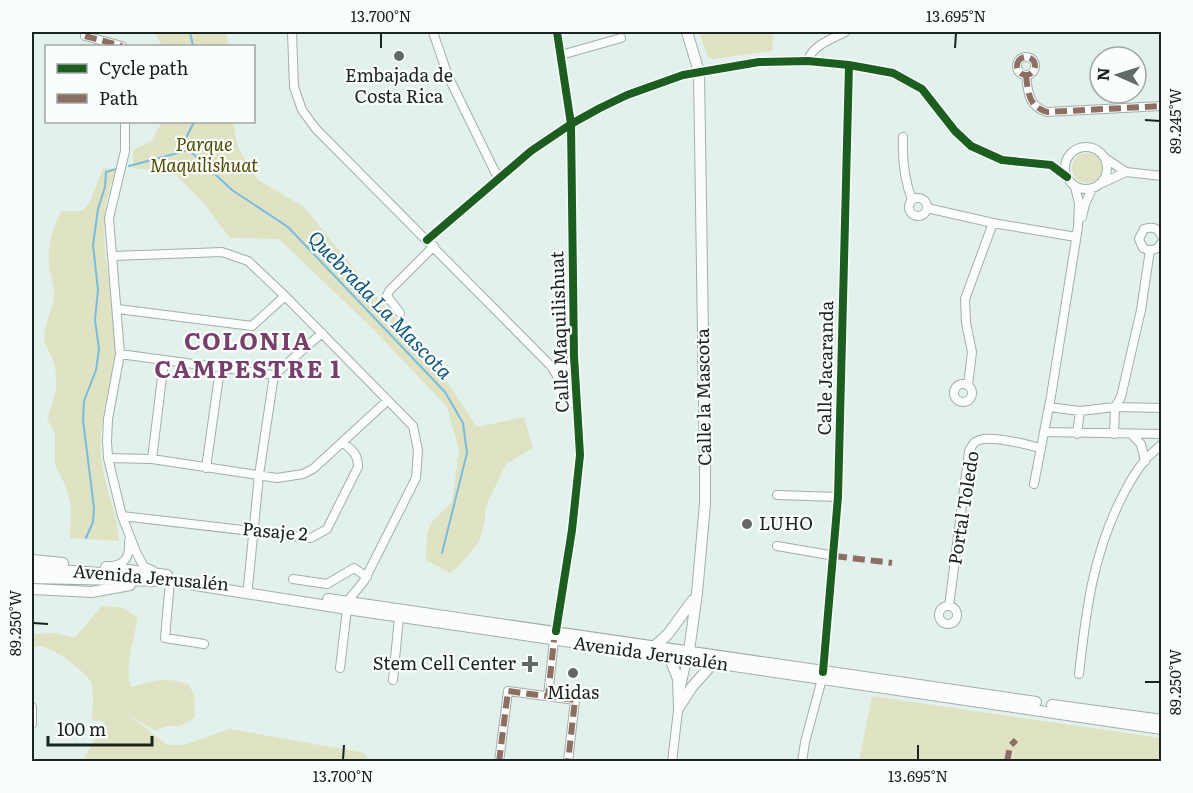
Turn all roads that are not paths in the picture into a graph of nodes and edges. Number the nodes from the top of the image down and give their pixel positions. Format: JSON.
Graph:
{"nodes":[{"id":1,"x":292,"y":32,"type":"edge"},
{"id":2,"x":434,"y":32,"type":"edge"},
{"id":3,"x":557,"y":32,"type":"edge"},
{"id":4,"x":687,"y":32,"type":"edge"},
{"id":5,"x":824,"y":32,"type":"edge"},
{"id":6,"x":845,"y":32,"type":"edge"},
{"id":7,"x":85,"y":34,"type":"edge"},
{"id":8,"x":621,"y":38,"type":"dead end"},
{"id":9,"x":824,"y":43,"type":"junction"},
{"id":10,"x":119,"y":45,"type":"edge"},
{"id":11,"x":561,"y":55,"type":"junction"},
{"id":12,"x":808,"y":61,"type":"junction"},
{"id":13,"x":849,"y":65,"type":"junction"},
{"id":14,"x":699,"y":72,"type":"junction"},
{"id":15,"x":1026,"y":75,"type":"dead end"},
{"id":16,"x":1161,"y":106,"type":"edge"},
{"id":17,"x":125,"y":123,"type":"edge"},
{"id":18,"x":571,"y":124,"type":"junction"},
{"id":19,"x":903,"y":137,"type":"dead end"},
{"id":20,"x":1070,"y":154,"type":"junction"},
{"id":21,"x":1105,"y":158,"type":"junction"},
{"id":22,"x":1051,"y":165,"type":"junction"},
{"id":23,"x":1126,"y":172,"type":"junction"},
{"id":24,"x":1161,"y":176,"type":"edge"},
{"id":25,"x":1067,"y":177,"type":"junction"},
{"id":26,"x":498,"y":178,"type":"junction"},
{"id":27,"x":1100,"y":184,"type":"junction"},
{"id":28,"x":1076,"y":187,"type":"junction"},
{"id":29,"x":1092,"y":189,"type":"junction"},
{"id":30,"x":912,"y":200,"type":"junction"},
{"id":31,"x":927,"y":208,"type":"junction"},
{"id":32,"x":993,"y":223,"type":"junction"},
{"id":33,"x":1078,"y":227,"type":"junction"},
{"id":34,"x":1076,"y":237,"type":"junction"},
{"id":35,"x":1161,"y":237,"type":"edge"},
{"id":36,"x":1161,"y":242,"type":"edge"},
{"id":37,"x":430,"y":243,"type":"junction"},
{"id":38,"x":1150,"y":250,"type":"junction"},
{"id":39,"x":113,"y":256,"type":"junction"},
{"id":40,"x":285,"y":296,"type":"junction"},
{"id":41,"x":118,"y":309,"type":"junction"},
{"id":42,"x":400,"y":313,"type":"dead end"},
{"id":43,"x":322,"y":333,"type":"junction"},
{"id":44,"x":120,"y":354,"type":"junction"},
{"id":45,"x":574,"y":356,"type":"junction"},
{"id":46,"x":164,"y":361,"type":"junction"},
{"id":47,"x":551,"y":366,"type":"junction"},
{"id":48,"x":220,"y":369,"type":"junction"},
{"id":49,"x":274,"y":375,"type":"junction"},
{"id":50,"x":968,"y":385,"type":"dead end"},
{"id":51,"x":387,"y":401,"type":"junction"},
{"id":52,"x":576,"y":407,"type":"junction"},
{"id":53,"x":1049,"y":407,"type":"junction"},
{"id":54,"x":1115,"y":407,"type":"junction"},
{"id":55,"x":1161,"y":408,"type":"edge"},
{"id":56,"x":1080,"y":411,"type":"junction"},
{"id":57,"x":1045,"y":432,"type":"junction"},
{"id":58,"x":1077,"y":434,"type":"junction"},
{"id":59,"x":1114,"y":434,"type":"junction"},
{"id":60,"x":1131,"y":434,"type":"junction"},
{"id":61,"x":1161,"y":434,"type":"edge"},
{"id":62,"x":343,"y":443,"type":"junction"},
{"id":63,"x":1161,"y":444,"type":"edge"},
{"id":64,"x":1041,"y":448,"type":"junction"},
{"id":65,"x":108,"y":458,"type":"junction"},
{"id":66,"x":152,"y":459,"type":"junction"},
{"id":67,"x":1145,"y":461,"type":"junction"},
{"id":68,"x":206,"y":468,"type":"junction"},
{"id":69,"x":259,"y":475,"type":"junction"},
{"id":70,"x":1034,"y":484,"type":"dead end"},
{"id":71,"x":777,"y":495,"type":"dead end"},
{"id":72,"x":838,"y":497,"type":"junction"},
{"id":73,"x":122,"y":516,"type":"junction"},
{"id":74,"x":254,"y":531,"type":"junction"},
{"id":75,"x":129,"y":534,"type":"junction"},
{"id":76,"x":777,"y":546,"type":"dead end"},
{"id":77,"x":835,"y":556,"type":"junction"},
{"id":78,"x":32,"y":560,"type":"edge"},
{"id":79,"x":104,"y":567,"type":"junction"},
{"id":80,"x":32,"y":568,"type":"edge"},
{"id":81,"x":366,"y":577,"type":"junction"},
{"id":82,"x":32,"y":578,"type":"edge"},
{"id":83,"x":169,"y":578,"type":"junction"},
{"id":84,"x":292,"y":579,"type":"dead end"},
{"id":85,"x":156,"y":581,"type":"junction"},
{"id":86,"x":248,"y":586,"type":"junction"},
{"id":87,"x":32,"y":589,"type":"edge"},
{"id":88,"x":697,"y":593,"type":"junction"},
{"id":89,"x":347,"y":606,"type":"junction"},
{"id":90,"x":949,"y":606,"type":"dead end"},
{"id":91,"x":399,"y":617,"type":"junction"},
{"id":92,"x":693,"y":622,"type":"junction"},
{"id":93,"x":555,"y":635,"type":"junction"},
{"id":94,"x":204,"y":644,"type":"dead end"},
{"id":95,"x":655,"y":646,"type":"junction"},
{"id":96,"x":688,"y":655,"type":"junction"},
{"id":97,"x":669,"y":656,"type":"junction"},
{"id":98,"x":710,"y":658,"type":"junction"},
{"id":99,"x":340,"y":668,"type":"dead end"},
{"id":100,"x":1078,"y":674,"type":"dead end"},
{"id":101,"x":823,"y":675,"type":"junction"},
{"id":102,"x":393,"y":680,"type":"dead end"},
{"id":103,"x":548,"y":696,"type":"junction"},
{"id":104,"x":32,"y":707,"type":"edge"},
{"id":105,"x":678,"y":707,"type":"junction"},
{"id":106,"x":1161,"y":720,"type":"edge"},
{"id":107,"x":32,"y":724,"type":"edge"},
{"id":108,"x":1161,"y":729,"type":"edge"},
{"id":109,"x":499,"y":762,"type":"edge"},
{"id":110,"x":568,"y":762,"type":"edge"},
{"id":111,"x":672,"y":762,"type":"edge"},
{"id":112,"x":802,"y":762,"type":"edge"}],
"edges":[{"from":1,"to":37,"type":"street"},
{"from":2,"to":26,"type":"street"},
{"from":3,"to":11,"type":"street","name":"Calle Maquilishuat"},
{"from":4,"to":14,"type":"main road","name":"Calle la Mascota"},
{"from":5,"to":9,"type":"street"},
{"from":6,"to":9,"type":"street"},
{"from":7,"to":10,"type":"street"},
{"from":8,"to":11,"type":"street"},
{"from":9,"to":12,"type":"street"},
{"from":11,"to":18,"type":"street","name":"Calle Maquilishuat"},
{"from":12,"to":13,"type":"street"},
{"from":12,"to":14,"type":"street"},
{"from":13,"to":22,"type":"street"},
{"from":13,"to":72,"type":"street","name":"Calle Jacaranda"},
{"from":14,"to":18,"type":"street"},
{"from":14,"to":88,"type":"main road","name":"Calle la Mascota"},
{"from":15,"to":16,"type":"street"},
{"from":17,"to":39,"type":"street"},
{"from":18,"to":26,"type":"street"},
{"from":18,"to":45,"type":"street","name":"Calle Maquilishuat"},
{"from":19,"to":30,"type":"street"},
{"from":20,"to":21,"type":"street"},
{"from":20,"to":22,"type":"street"},
{"from":20,"to":25,"type":"street"},
{"from":21,"to":23,"type":"street"},
{"from":21,"to":27,"type":"street"},
{"from":22,"to":25,"type":"street"},
{"from":23,"to":24,"type":"street"},
{"from":23,"to":27,"type":"street"},
{"from":25,"to":28,"type":"street"},
{"from":26,"to":37,"type":"street"},
{"from":27,"to":29,"type":"street"},
{"from":28,"to":29,"type":"street"},
{"from":28,"to":33,"type":"street"},
{"from":29,"to":33,"type":"street"},
{"from":30,"to":31,"type":"street"},
{"from":30,"to":31,"type":"street"},
{"from":31,"to":32,"type":"street"},
{"from":32,"to":34,"type":"street"},
{"from":32,"to":50,"type":"street"},
{"from":33,"to":34,"type":"street"},
{"from":34,"to":53,"type":"street"},
{"from":35,"to":38,"type":"street"},
{"from":36,"to":38,"type":"street"},
{"from":37,"to":42,"type":"street"},
{"from":37,"to":47,"type":"street"},
{"from":38,"to":54,"type":"street"},
{"from":39,"to":40,"type":"street"},
{"from":39,"to":41,"type":"street"},
{"from":40,"to":41,"type":"street"},
{"from":40,"to":43,"type":"street"},
{"from":41,"to":44,"type":"street"},
{"from":43,"to":49,"type":"street"},
{"from":43,"to":51,"type":"street"},
{"from":44,"to":46,"type":"street"},
{"from":44,"to":65,"type":"street"},
{"from":45,"to":47,"type":"street"},
{"from":45,"to":52,"type":"street","name":"Calle Maquilishuat"},
{"from":46,"to":48,"type":"street"},
{"from":46,"to":66,"type":"street"},
{"from":47,"to":52,"type":"street"},
{"from":48,"to":49,"type":"street"},
{"from":48,"to":68,"type":"street"},
{"from":49,"to":69,"type":"street"},
{"from":51,"to":62,"type":"street"},
{"from":51,"to":81,"type":"street"},
{"from":52,"to":93,"type":"street","name":"Calle Maquilishuat"},
{"from":53,"to":56,"type":"street"},
{"from":53,"to":57,"type":"street"},
{"from":54,"to":55,"type":"street"},
{"from":54,"to":56,"type":"street"},
{"from":54,"to":59,"type":"street"},
{"from":56,"to":58,"type":"street"},
{"from":57,"to":58,"type":"street"},
{"from":57,"to":64,"type":"street"},
{"from":58,"to":59,"type":"street"},
{"from":59,"to":60,"type":"street"},
{"from":60,"to":61,"type":"street"},
{"from":60,"to":67,"type":"street"},
{"from":62,"to":69,"type":"street"},
{"from":62,"to":74,"type":"street","name":"Pasaje 2"},
{"from":63,"to":67,"type":"street"},
{"from":64,"to":70,"type":"street"},
{"from":64,"to":90,"type":"street","name":"Portal Toledo"},
{"from":65,"to":66,"type":"street"},
{"from":65,"to":73,"type":"street"},
{"from":66,"to":68,"type":"street"},
{"from":67,"to":100,"type":"street"},
{"from":68,"to":69,"type":"street"},
{"from":69,"to":74,"type":"street"},
{"from":71,"to":72,"type":"street"},
{"from":72,"to":77,"type":"street","name":"Calle Jacaranda"},
{"from":73,"to":74,"type":"street","name":"Pasaje 2"},
{"from":73,"to":75,"type":"street"},
{"from":74,"to":86,"type":"street"},
{"from":75,"to":79,"type":"street"},
{"from":75,"to":83,"type":"street"},
{"from":76,"to":77,"type":"street"},
{"from":77,"to":101,"type":"street","name":"Calle Jacaranda"},
{"from":78,"to":79,"type":"main road"},
{"from":79,"to":83,"type":"main road"},
{"from":80,"to":83,"type":"main road","name":"Avenida Jerusalén"},
{"from":81,"to":84,"type":"street"},
{"from":81,"to":89,"type":"street"},
{"from":82,"to":85,"type":"main road","name":"Avenida Jerusalén"},
{"from":83,"to":85,"type":"main road","name":"Avenida Jerusalén"},
{"from":83,"to":86,"type":"main road","name":"Avenida Jerusalén"},
{"from":83,"to":89,"type":"main road","name":"Avenida Jerusalén"},
{"from":83,"to":94,"type":"street"},
{"from":85,"to":87,"type":"main road"},
{"from":86,"to":89,"type":"main road","name":"Avenida Jerusalén"},
{"from":88,"to":92,"type":"main road","name":"Calle la Mascota"},
{"from":88,"to":95,"type":"main road"},
{"from":89,"to":91,"type":"main road","name":"Avenida Jerusalén"},
{"from":89,"to":93,"type":"main road","name":"Avenida Jerusalén"},
{"from":89,"to":99,"type":"street"},
{"from":91,"to":93,"type":"main road","name":"Avenida Jerusalén"},
{"from":91,"to":102,"type":"street"},
{"from":92,"to":96,"type":"main road","name":"Calle la Mascota"},
{"from":92,"to":98,"type":"main road"},
{"from":93,"to":95,"type":"main road","name":"Avenida Jerusalén"},
{"from":93,"to":97,"type":"main road","name":"Avenida Jerusalén"},
{"from":93,"to":103,"type":"street","name":"Calle Maquilishuat"},
{"from":95,"to":96,"type":"main road","name":"Avenida Jerusalén"},
{"from":96,"to":97,"type":"main road","name":"Avenida Jerusalén"},
{"from":96,"to":98,"type":"main road","name":"Avenida Jerusalén"},
{"from":96,"to":105,"type":"street","name":"Calle la Mascota"},
{"from":97,"to":105,"type":"main road"},
{"from":98,"to":101,"type":"main road","name":"Avenida Jerusalén"},
{"from":98,"to":105,"type":"main road"},
{"from":101,"to":106,"type":"main road","name":"Avenida Jerusalén"},
{"from":101,"to":108,"type":"main road","name":"Avenida Jerusalén"},
{"from":101,"to":112,"type":"street","name":"Calle Jacaranda"},
{"from":103,"to":109,"type":"street"},
{"from":103,"to":110,"type":"street"},
{"from":104,"to":107,"type":"street"},
{"from":105,"to":111,"type":"street","name":"Calle la Mascota"}]}
